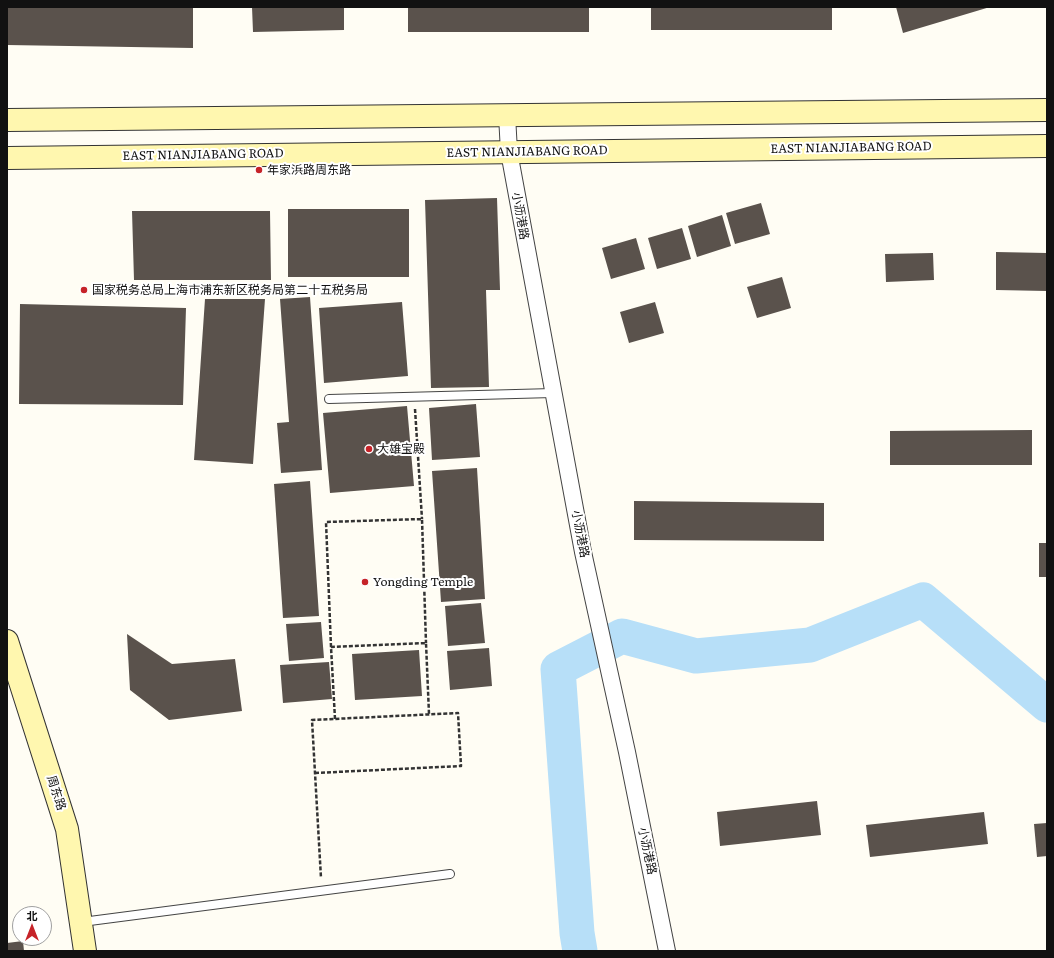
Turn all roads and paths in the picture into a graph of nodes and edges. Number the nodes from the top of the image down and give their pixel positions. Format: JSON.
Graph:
{"nodes":[{"id":1,"x":1047,"y":110,"type":"edge"},
{"id":2,"x":507,"y":115,"type":"junction"},
{"id":3,"x":7,"y":120,"type":"edge"},
{"id":4,"x":1047,"y":146,"type":"edge"},
{"id":5,"x":509,"y":152,"type":"junction"},
{"id":6,"x":7,"y":158,"type":"edge"},
{"id":7,"x":553,"y":393,"type":"junction"},
{"id":8,"x":415,"y":397,"type":"junction"},
{"id":9,"x":329,"y":399,"type":"dead end"},
{"id":10,"x":422,"y":519,"type":"junction"},
{"id":11,"x":7,"y":640,"type":"edge"},
{"id":12,"x":426,"y":644,"type":"junction"},
{"id":13,"x":331,"y":647,"type":"junction"},
{"id":14,"x":429,"y":714,"type":"junction"},
{"id":15,"x":335,"y":719,"type":"junction"},
{"id":16,"x":315,"y":773,"type":"junction"},
{"id":17,"x":450,"y":874,"type":"dead end"},
{"id":18,"x":322,"y":891,"type":"junction"},
{"id":19,"x":81,"y":923,"type":"junction"},
{"id":20,"x":85,"y":951,"type":"edge"},
{"id":21,"x":667,"y":951,"type":"edge"}],
"edges":[{"from":1,"to":2,"type":"main road"},
{"from":2,"to":3,"type":"main road"},
{"from":2,"to":5,"type":"street","name":"小沥港路"},
{"from":4,"to":5,"type":"main road","name":"EAST NIANJIABANG ROAD"},
{"from":5,"to":6,"type":"main road","name":"EAST NIANJIABANG ROAD"},
{"from":5,"to":7,"type":"street","name":"小沥港路"},
{"from":7,"to":8,"type":"lane"},
{"from":7,"to":21,"type":"street","name":"小沥港路"},
{"from":8,"to":9,"type":"lane"},
{"from":8,"to":10,"type":"path"},
{"from":10,"to":12,"type":"path"},
{"from":10,"to":13,"type":"path"},
{"from":11,"to":19,"type":"main road","name":"周东路"},
{"from":12,"to":13,"type":"path"},
{"from":12,"to":14,"type":"path"},
{"from":13,"to":15,"type":"path"},
{"from":14,"to":15,"type":"path"},
{"from":14,"to":16,"type":"path"},
{"from":15,"to":16,"type":"path"},
{"from":16,"to":18,"type":"path"},
{"from":17,"to":18,"type":"lane"},
{"from":18,"to":19,"type":"lane"},
{"from":19,"to":20,"type":"main road","name":"周东路"}]}
